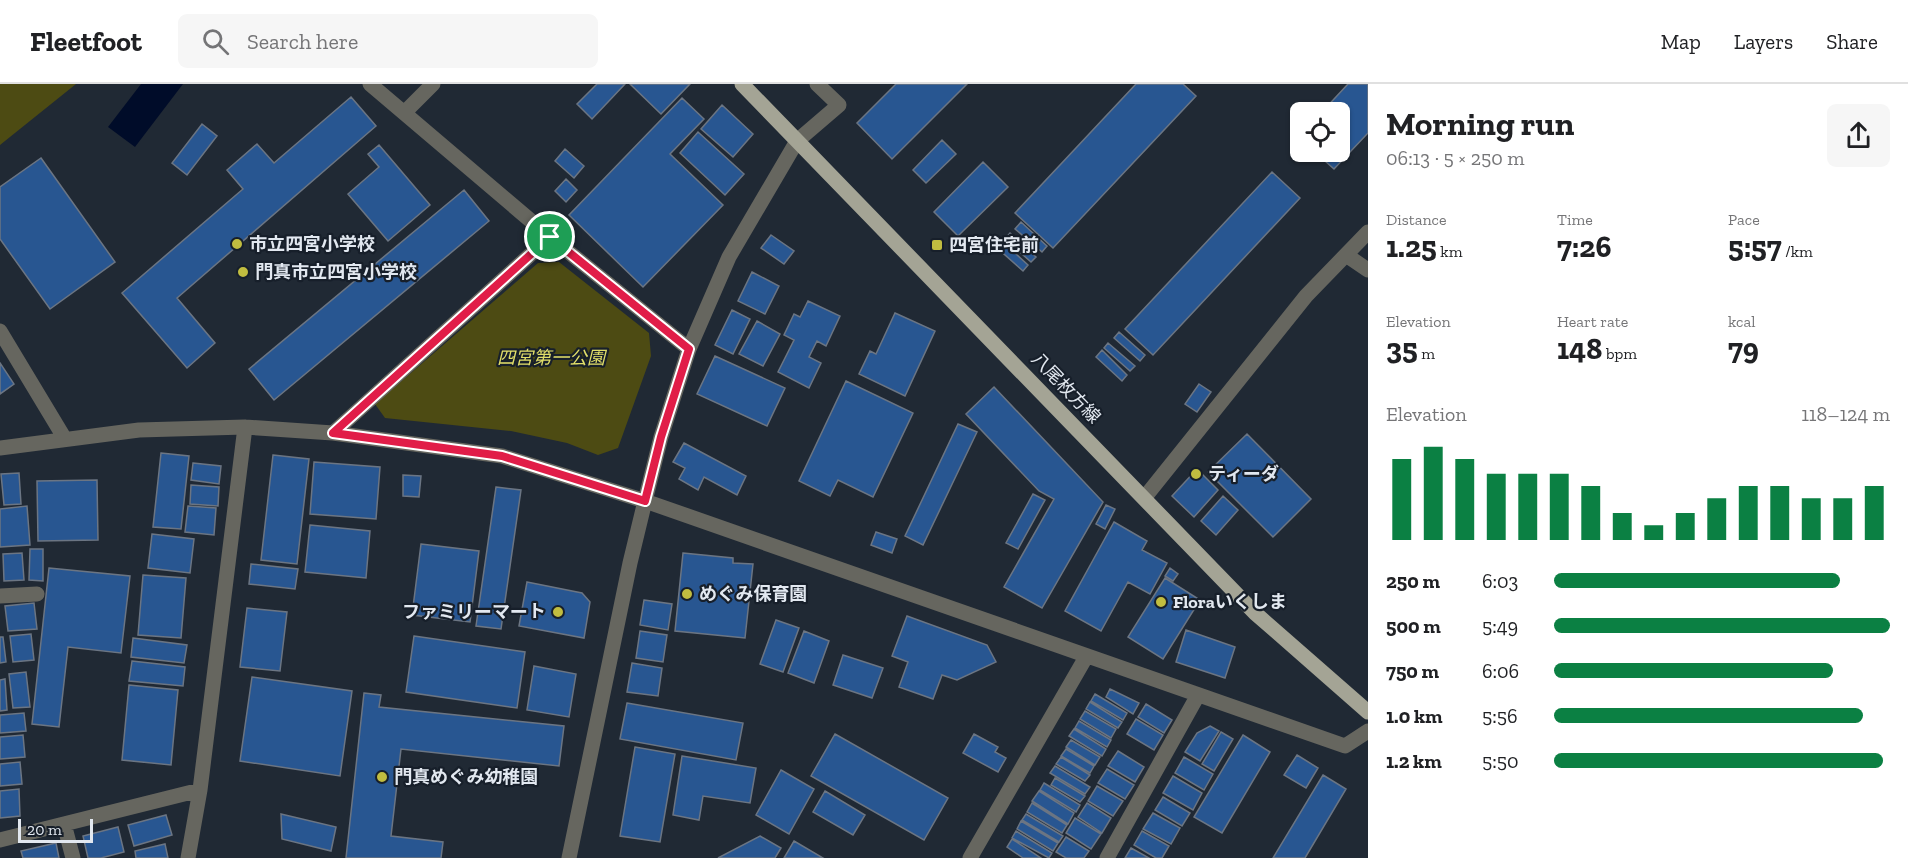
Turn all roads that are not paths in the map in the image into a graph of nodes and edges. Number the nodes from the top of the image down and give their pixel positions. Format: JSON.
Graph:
{"nodes":[{"id":1,"x":370,"y":84,"type":"edge"},
{"id":2,"x":433,"y":84,"type":"edge"},
{"id":3,"x":742,"y":84,"type":"edge"},
{"id":4,"x":818,"y":84,"type":"edge"},
{"id":5,"x":404,"y":113,"type":"junction"},
{"id":6,"x":797,"y":141,"type":"junction"},
{"id":7,"x":1368,"y":232,"type":"edge"},
{"id":8,"x":550,"y":237,"type":"junction"},
{"id":9,"x":1346,"y":255,"type":"junction"},
{"id":10,"x":1368,"y":270,"type":"edge"},
{"id":11,"x":0,"y":331,"type":"edge"},
{"id":12,"x":689,"y":349,"type":"junction"},
{"id":13,"x":245,"y":427,"type":"junction"},
{"id":14,"x":333,"y":433,"type":"junction"},
{"id":15,"x":65,"y":439,"type":"junction"},
{"id":16,"x":0,"y":448,"type":"edge"},
{"id":17,"x":1145,"y":496,"type":"junction"},
{"id":18,"x":645,"y":501,"type":"junction"},
{"id":19,"x":37,"y":594,"type":"dead end"},
{"id":20,"x":0,"y":596,"type":"edge"},
{"id":21,"x":1086,"y":657,"type":"junction"},
{"id":22,"x":1198,"y":695,"type":"junction"},
{"id":23,"x":1368,"y":712,"type":"edge"},
{"id":24,"x":1368,"y":731,"type":"edge"},
{"id":25,"x":200,"y":790,"type":"junction"},
{"id":26,"x":64,"y":824,"type":"junction"},
{"id":27,"x":0,"y":840,"type":"edge"},
{"id":28,"x":973,"y":857,"type":"edge"},
{"id":29,"x":73,"y":858,"type":"edge"},
{"id":30,"x":188,"y":858,"type":"edge"},
{"id":31,"x":569,"y":858,"type":"edge"},
{"id":32,"x":1107,"y":858,"type":"edge"}],
"edges":[{"from":1,"to":5,"type":"street"},
{"from":2,"to":5,"type":"street"},
{"from":3,"to":6,"type":"main road","name":"八尾枚方線"},
{"from":4,"to":6,"type":"street"},
{"from":5,"to":8,"type":"street"},
{"from":6,"to":12,"type":"street"},
{"from":6,"to":17,"type":"main road","name":"八尾枚方線"},
{"from":7,"to":9,"type":"street"},
{"from":8,"to":12,"type":"street"},
{"from":8,"to":14,"type":"street"},
{"from":9,"to":10,"type":"street"},
{"from":9,"to":17,"type":"street"},
{"from":11,"to":15,"type":"street"},
{"from":12,"to":18,"type":"street"},
{"from":13,"to":14,"type":"street"},
{"from":13,"to":15,"type":"street"},
{"from":13,"to":25,"type":"street"},
{"from":14,"to":18,"type":"street"},
{"from":15,"to":16,"type":"street"},
{"from":17,"to":23,"type":"main road","name":"八尾枚方線"},
{"from":18,"to":21,"type":"street"},
{"from":18,"to":31,"type":"street"},
{"from":19,"to":20,"type":"street"},
{"from":21,"to":22,"type":"street"},
{"from":21,"to":28,"type":"street"},
{"from":22,"to":24,"type":"street"},
{"from":22,"to":32,"type":"street"},
{"from":25,"to":26,"type":"street"},
{"from":25,"to":30,"type":"street"},
{"from":26,"to":27,"type":"street"},
{"from":26,"to":29,"type":"street"}]}
